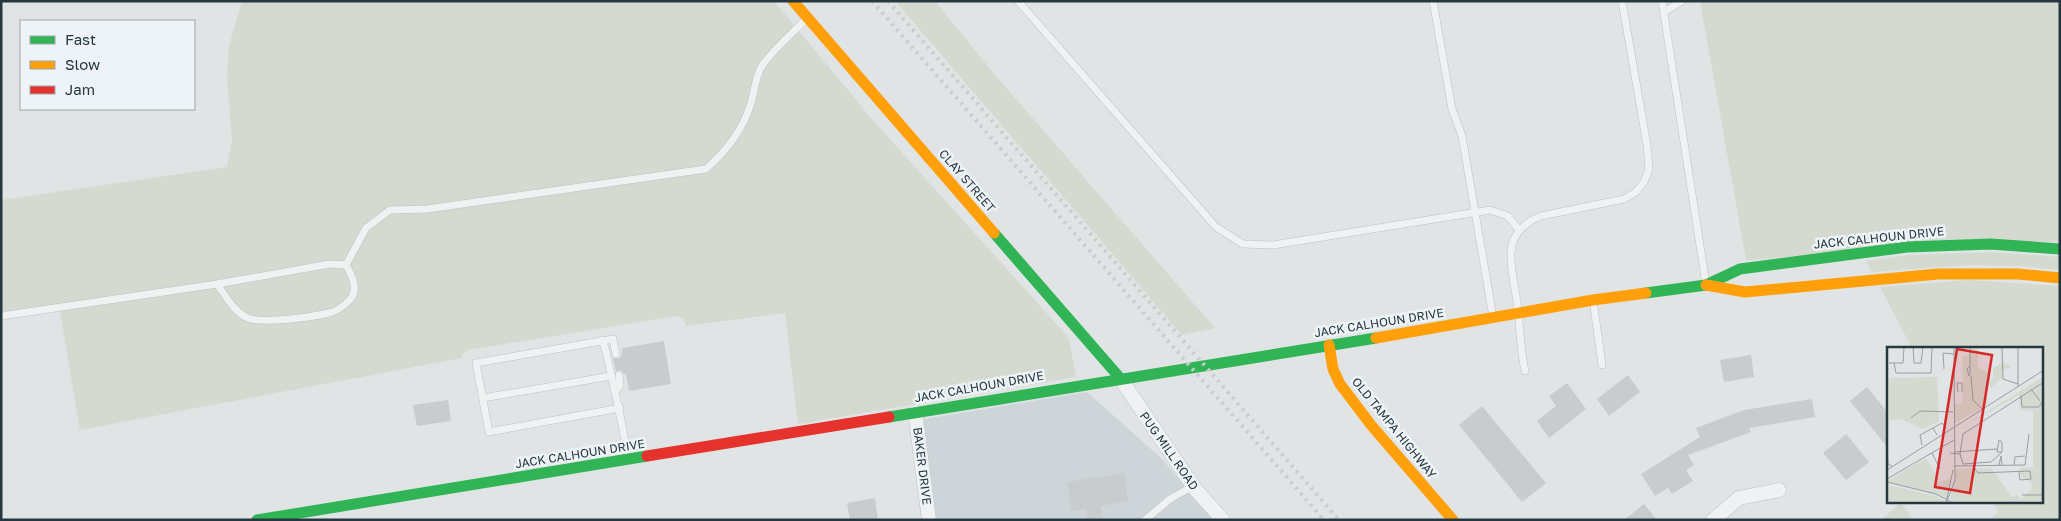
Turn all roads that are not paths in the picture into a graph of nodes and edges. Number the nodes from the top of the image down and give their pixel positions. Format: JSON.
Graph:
{"nodes":[{"id":1,"x":793,"y":1,"type":"edge"},
{"id":2,"x":1018,"y":1,"type":"edge"},
{"id":3,"x":1433,"y":1,"type":"edge"},
{"id":4,"x":1622,"y":1,"type":"edge"},
{"id":5,"x":1662,"y":1,"type":"edge"},
{"id":6,"x":1682,"y":1,"type":"edge"},
{"id":7,"x":1664,"y":12,"type":"junction"},
{"id":8,"x":807,"y":17,"type":"junction"},
{"id":9,"x":1475,"y":213,"type":"junction"},
{"id":10,"x":1519,"y":230,"type":"junction"},
{"id":11,"x":2060,"y":249,"type":"edge"},
{"id":12,"x":346,"y":265,"type":"junction"},
{"id":13,"x":2060,"y":278,"type":"edge"},
{"id":14,"x":217,"y":284,"type":"junction"},
{"id":15,"x":1706,"y":285,"type":"junction"},
{"id":16,"x":1593,"y":300,"type":"junction"},
{"id":17,"x":1518,"y":314,"type":"junction"},
{"id":18,"x":1,"y":316,"type":"edge"},
{"id":19,"x":1493,"y":318,"type":"junction"},
{"id":20,"x":602,"y":340,"type":"junction"},
{"id":21,"x":1329,"y":345,"type":"junction"},
{"id":22,"x":616,"y":354,"type":"dead end"},
{"id":23,"x":1602,"y":365,"type":"dead end"},
{"id":24,"x":1524,"y":371,"type":"dead end"},
{"id":25,"x":619,"y":375,"type":"dead end"},
{"id":26,"x":611,"y":376,"type":"junction"},
{"id":27,"x":1120,"y":378,"type":"junction"},
{"id":28,"x":615,"y":392,"type":"junction"},
{"id":29,"x":483,"y":398,"type":"junction"},
{"id":30,"x":620,"y":408,"type":"junction"},
{"id":31,"x":915,"y":412,"type":"junction"},
{"id":32,"x":628,"y":460,"type":"junction"},
{"id":33,"x":1193,"y":486,"type":"junction"},
{"id":34,"x":1779,"y":490,"type":"dead end"},
{"id":35,"x":257,"y":520,"type":"edge"},
{"id":36,"x":929,"y":520,"type":"edge"},
{"id":37,"x":1145,"y":520,"type":"edge"},
{"id":38,"x":1223,"y":520,"type":"edge"},
{"id":39,"x":1453,"y":520,"type":"edge"},
{"id":40,"x":1713,"y":520,"type":"edge"}],
"edges":[{"from":1,"to":8,"type":"street","name":"CLAY STREET"},
{"from":2,"to":9,"type":"lane"},
{"from":3,"to":9,"type":"lane"},
{"from":4,"to":10,"type":"lane"},
{"from":5,"to":7,"type":"lane"},
{"from":6,"to":7,"type":"lane"},
{"from":7,"to":15,"type":"lane"},
{"from":8,"to":12,"type":"lane"},
{"from":8,"to":27,"type":"street","name":"CLAY STREET"},
{"from":9,"to":10,"type":"lane"},
{"from":9,"to":19,"type":"lane"},
{"from":10,"to":17,"type":"lane"},
{"from":11,"to":15,"type":"street","name":"JACK CALHOUN DRIVE"},
{"from":12,"to":14,"type":"lane"},
{"from":12,"to":14,"type":"lane"},
{"from":13,"to":15,"type":"street","name":"JACK CALHOUN DRIVE"},
{"from":14,"to":18,"type":"lane"},
{"from":15,"to":16,"type":"street","name":"JACK CALHOUN DRIVE"},
{"from":16,"to":17,"type":"street","name":"JACK CALHOUN DRIVE"},
{"from":16,"to":23,"type":"lane"},
{"from":17,"to":19,"type":"street","name":"JACK CALHOUN DRIVE"},
{"from":17,"to":24,"type":"lane"},
{"from":19,"to":21,"type":"street","name":"JACK CALHOUN DRIVE"},
{"from":20,"to":22,"type":"lane"},
{"from":20,"to":26,"type":"lane"},
{"from":20,"to":29,"type":"lane"},
{"from":21,"to":27,"type":"street","name":"JACK CALHOUN DRIVE"},
{"from":21,"to":39,"type":"street","name":"OLD TAMPA HIGHWAY"},
{"from":25,"to":28,"type":"lane"},
{"from":26,"to":28,"type":"lane"},
{"from":26,"to":29,"type":"lane"},
{"from":27,"to":31,"type":"street","name":"JACK CALHOUN DRIVE"},
{"from":27,"to":33,"type":"street","name":"PUG MILL ROAD"},
{"from":28,"to":30,"type":"lane"},
{"from":29,"to":30,"type":"lane"},
{"from":30,"to":32,"type":"lane"},
{"from":31,"to":32,"type":"street","name":"JACK CALHOUN DRIVE"},
{"from":31,"to":36,"type":"street","name":"BAKER DRIVE"},
{"from":32,"to":35,"type":"street","name":"JACK CALHOUN DRIVE"},
{"from":33,"to":37,"type":"lane"},
{"from":33,"to":38,"type":"street","name":"PUG MILL ROAD"},
{"from":34,"to":40,"type":"street"}]}
